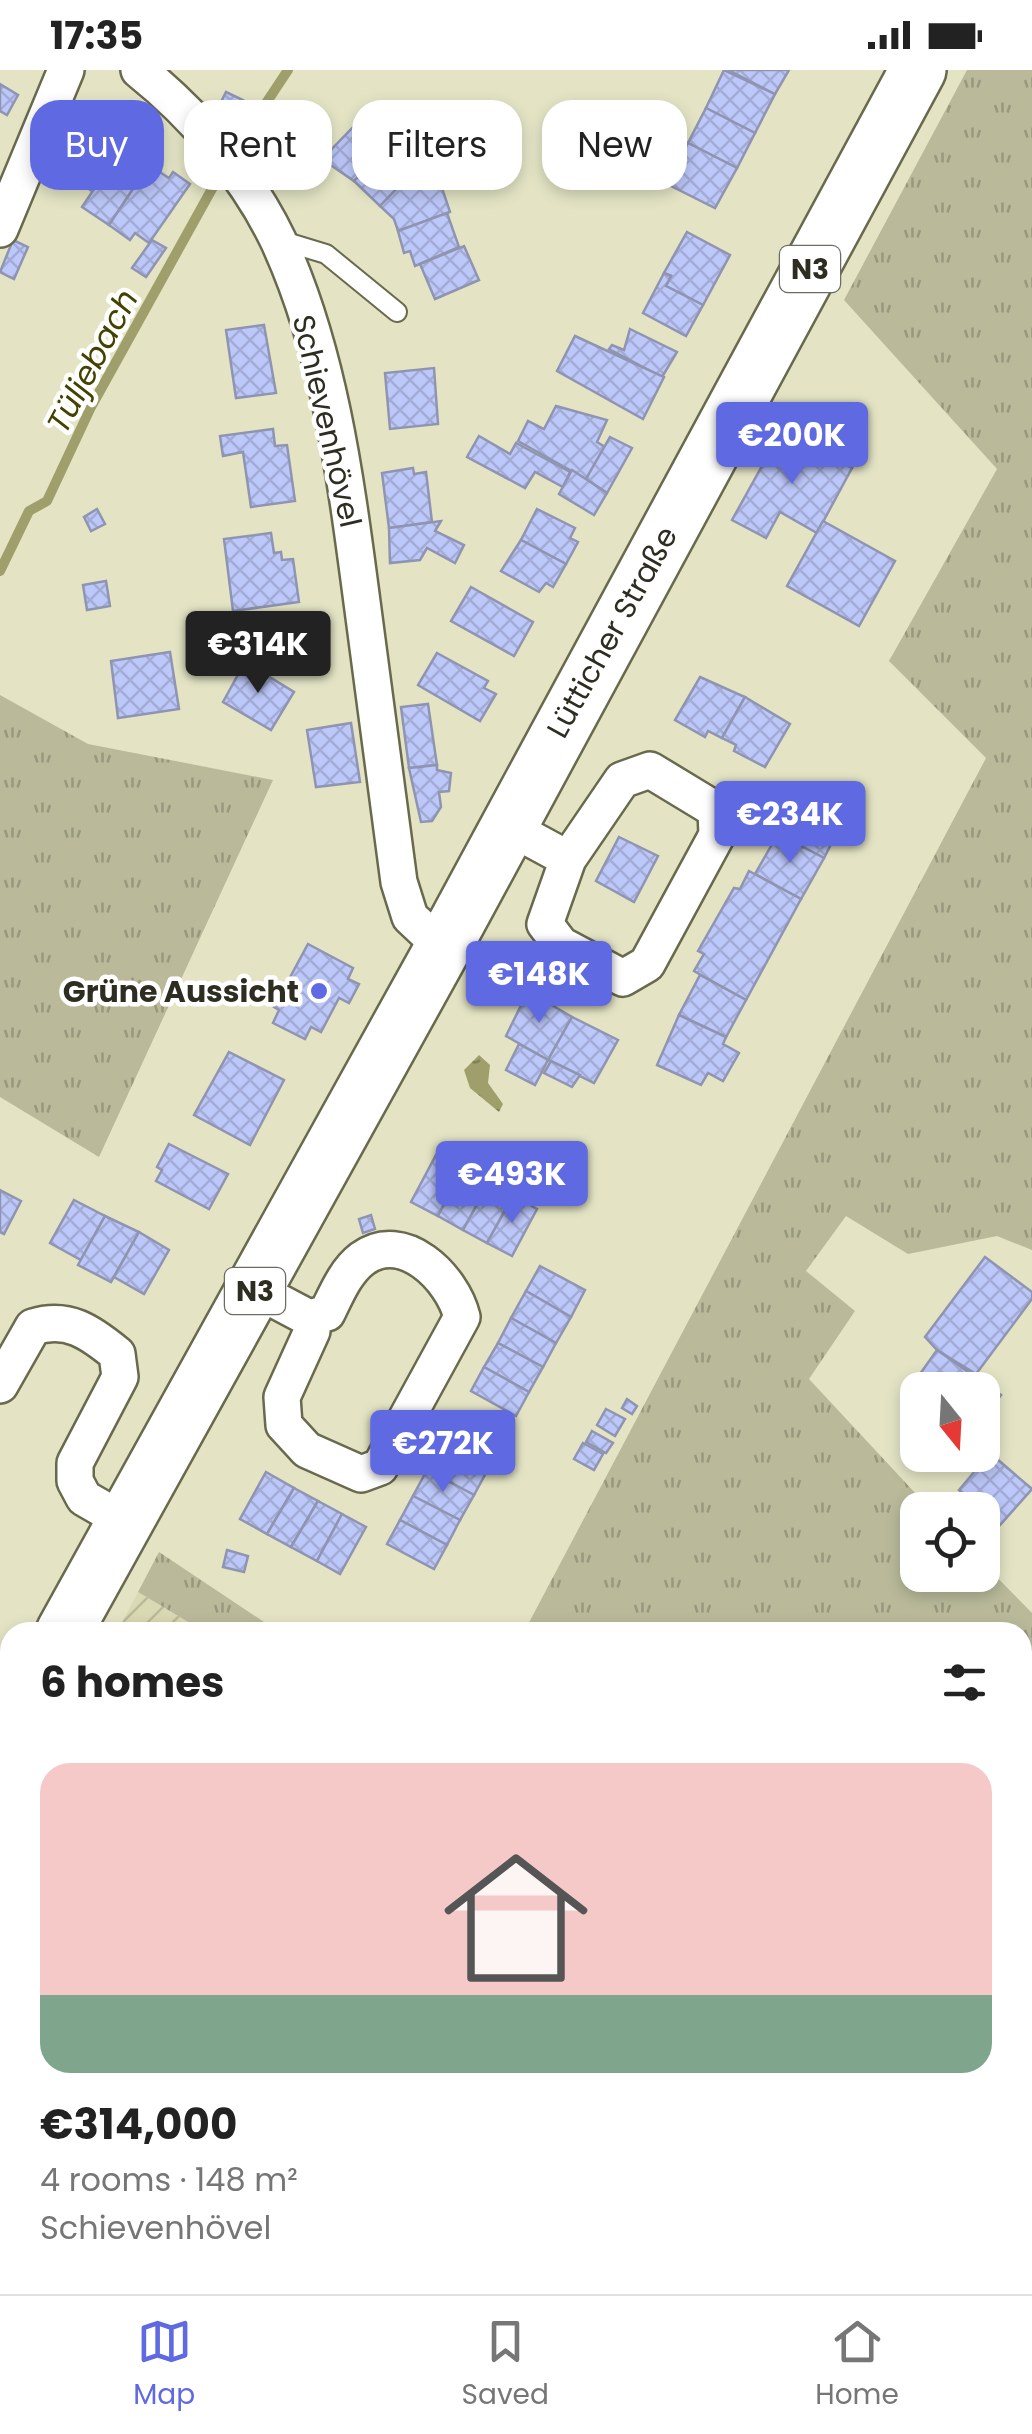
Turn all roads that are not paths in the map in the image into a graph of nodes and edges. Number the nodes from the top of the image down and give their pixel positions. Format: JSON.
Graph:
{"nodes":[{"id":1,"x":66,"y":70,"type":"edge"},
{"id":2,"x":139,"y":70,"type":"edge"},
{"id":3,"x":918,"y":70,"type":"edge"},
{"id":4,"x":0,"y":229,"type":"edge"},
{"id":5,"x":277,"y":239,"type":"junction"},
{"id":6,"x":397,"y":312,"type":"dead end"},
{"id":7,"x":506,"y":826,"type":"junction"},
{"id":8,"x":568,"y":859,"type":"junction"},
{"id":9,"x":443,"y":948,"type":"junction"},
{"id":10,"x":256,"y":1290,"type":"junction"},
{"id":11,"x":310,"y":1318,"type":"junction"},
{"id":12,"x":0,"y":1384,"type":"edge"},
{"id":13,"x":124,"y":1522,"type":"junction"},
{"id":14,"x":74,"y":1622,"type":"edge"}],
"edges":[{"from":1,"to":4,"type":"street"},
{"from":2,"to":5,"type":"street","name":"Schievenhövel"},
{"from":3,"to":7,"type":"main road","name":"Lütticher Straße","number":"N3"},
{"from":5,"to":6,"type":"lane"},
{"from":5,"to":9,"type":"street","name":"Schievenhövel"},
{"from":7,"to":8,"type":"street"},
{"from":7,"to":9,"type":"main road","name":"Lütticher Straße","number":"N3"},
{"from":8,"to":8,"type":"street"},
{"from":9,"to":10,"type":"main road","name":"Lütticher Straße","number":"N3"},
{"from":10,"to":11,"type":"street"},
{"from":10,"to":13,"type":"main road","name":"Lütticher Straße","number":"N3"},
{"from":11,"to":11,"type":"street"},
{"from":12,"to":13,"type":"street"},
{"from":13,"to":14,"type":"main road","name":"Lütticher Straße","number":"N3"}]}
